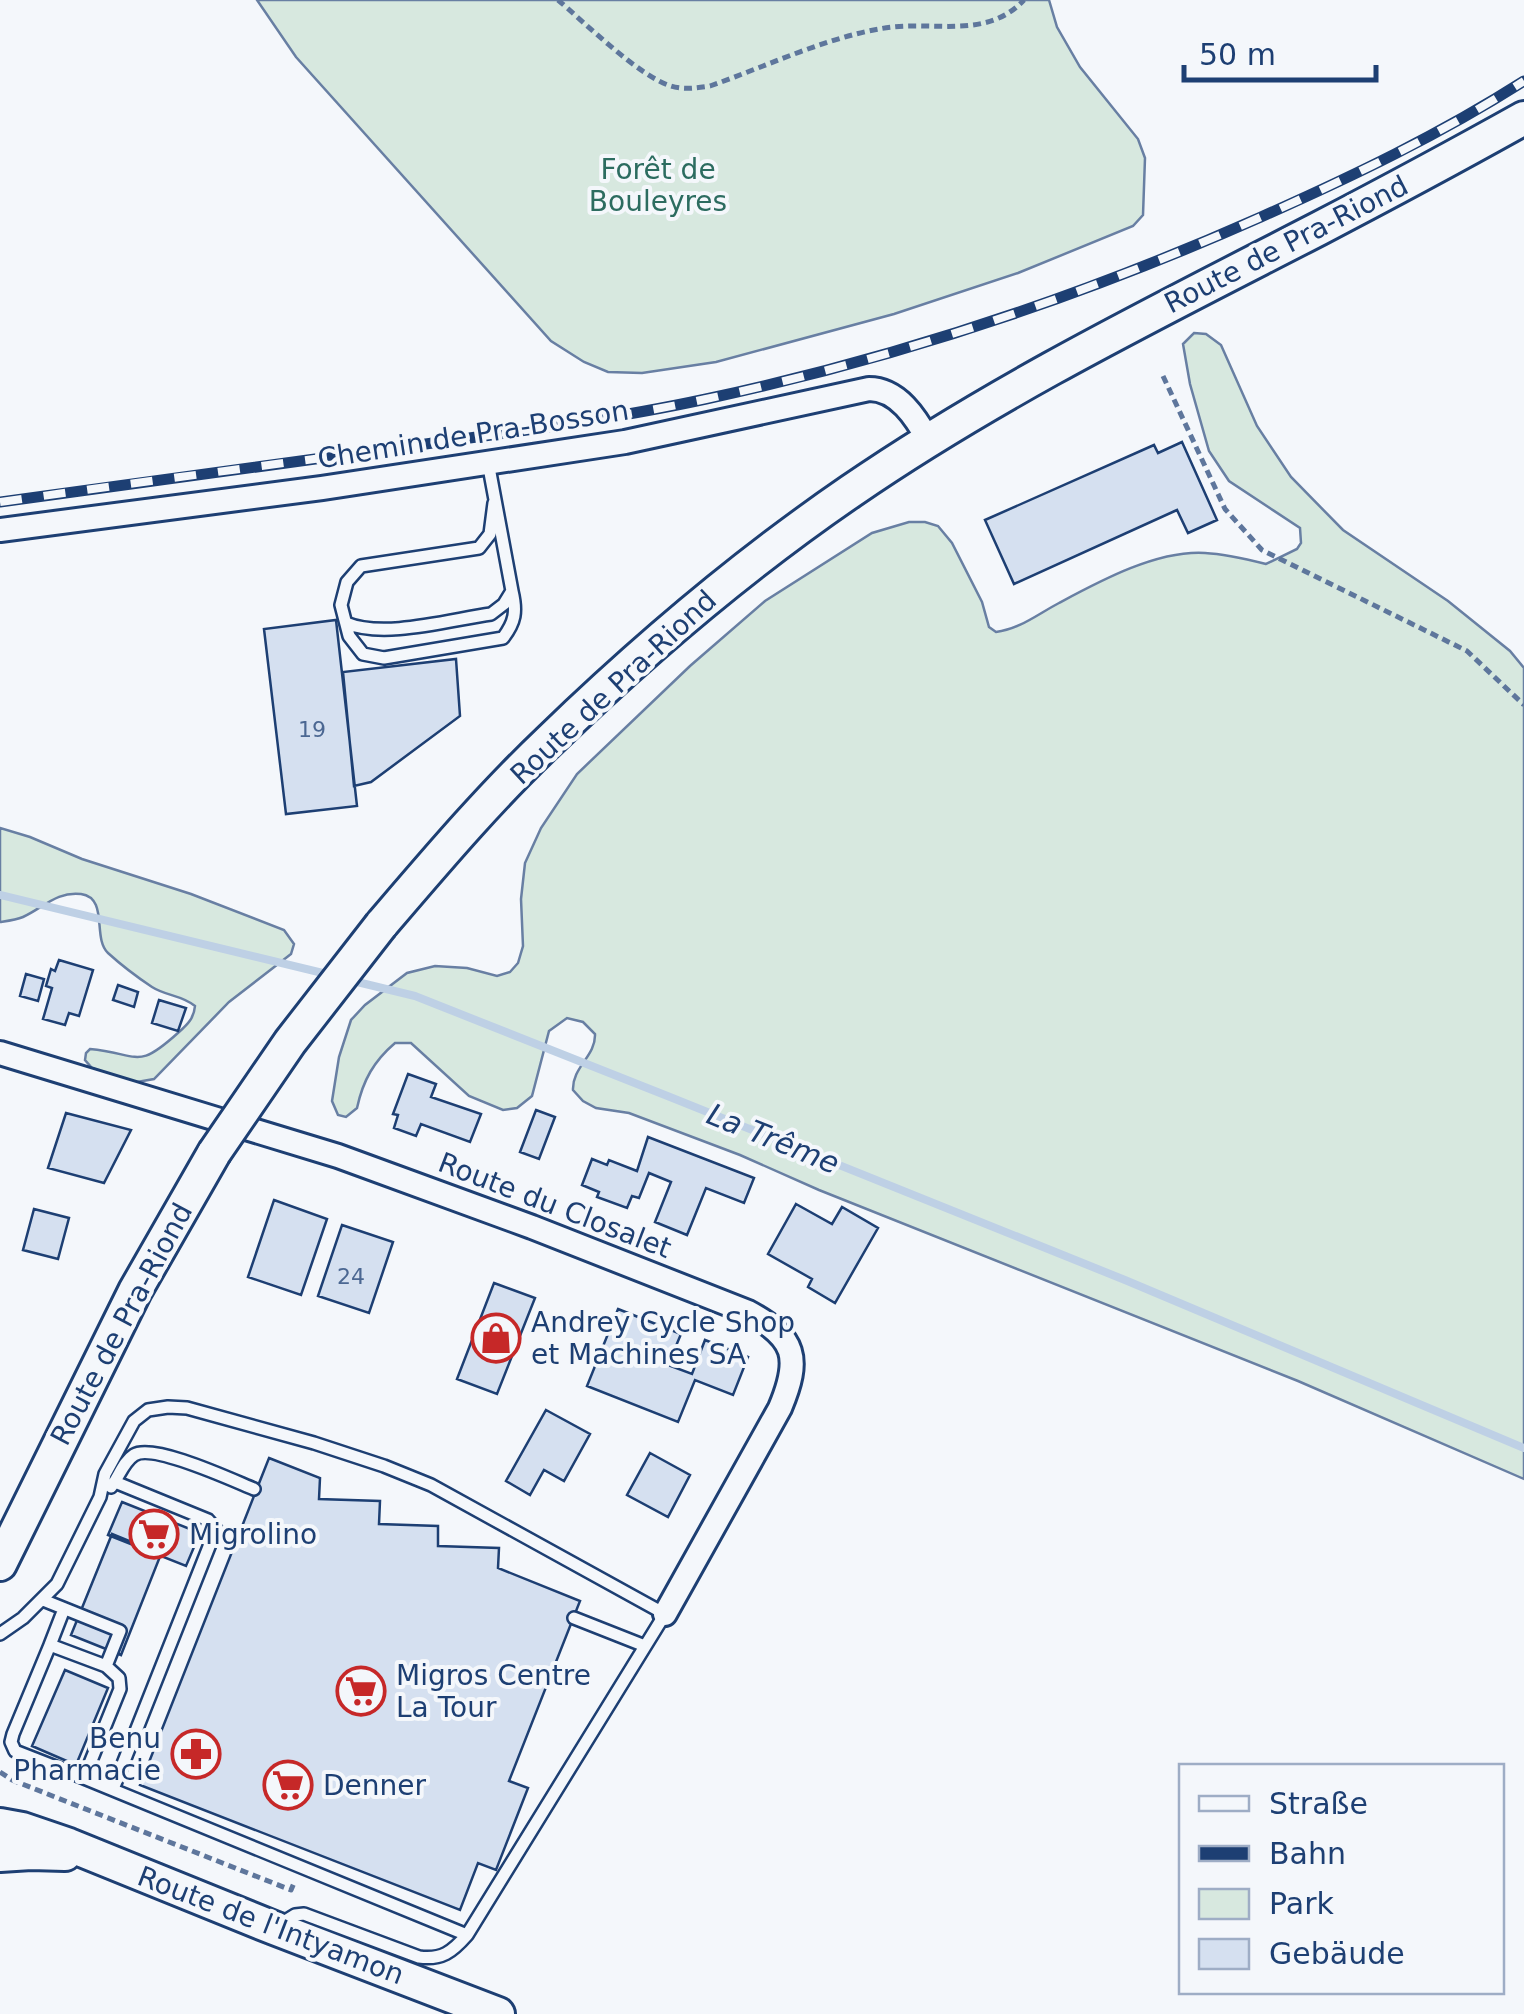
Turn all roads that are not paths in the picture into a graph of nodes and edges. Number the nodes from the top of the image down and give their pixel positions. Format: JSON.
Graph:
{"nodes":[{"id":1,"x":1524,"y":118,"type":"edge"},
{"id":2,"x":930,"y":441,"type":"junction"},
{"id":3,"x":488,"y":462,"type":"junction"},
{"id":4,"x":494,"y":503,"type":"junction"},
{"id":5,"x":0,"y":530,"type":"edge"},
{"id":6,"x":512,"y":591,"type":"junction"},
{"id":7,"x":346,"y":624,"type":"junction"},
{"id":8,"x":0,"y":1053,"type":"edge"},
{"id":9,"x":116,"y":1482,"type":"junction"},
{"id":10,"x":254,"y":1489,"type":"dead end"},
{"id":11,"x":100,"y":1497,"type":"junction"},
{"id":12,"x":0,"y":1564,"type":"edge"},
{"id":13,"x":43,"y":1600,"type":"junction"},
{"id":14,"x":64,"y":1609,"type":"junction"},
{"id":15,"x":664,"y":1614,"type":"junction"},
{"id":16,"x":574,"y":1618,"type":"dead end"},
{"id":17,"x":0,"y":1634,"type":"edge"},
{"id":18,"x":50,"y":1645,"type":"junction"},
{"id":19,"x":645,"y":1646,"type":"junction"},
{"id":20,"x":106,"y":1666,"type":"junction"},
{"id":21,"x":84,"y":1778,"type":"junction"},
{"id":22,"x":113,"y":1790,"type":"junction"},
{"id":23,"x":0,"y":1825,"type":"edge"},
{"id":24,"x":0,"y":1855,"type":"edge"},
{"id":25,"x":101,"y":1858,"type":"junction"},
{"id":26,"x":274,"y":1928,"type":"junction"},
{"id":27,"x":467,"y":1935,"type":"junction"},
{"id":28,"x":498,"y":2014,"type":"edge"}],
"edges":[{"from":1,"to":2,"type":"main road","name":"Route de Pra-Riond"},
{"from":2,"to":3,"type":"street","name":"Chemin de Pra-Bosson"},
{"from":2,"to":12,"type":"main road","name":"Route de Pra-Riond","bridge":true},
{"from":3,"to":4,"type":"lane"},
{"from":3,"to":5,"type":"street","name":"Chemin de Pra-Bosson"},
{"from":4,"to":6,"type":"lane"},
{"from":4,"to":7,"type":"lane"},
{"from":6,"to":7,"type":"lane"},
{"from":6,"to":7,"type":"lane"},
{"from":8,"to":15,"type":"street","name":"Route du Closalet"},
{"from":9,"to":10,"type":"lane"},
{"from":9,"to":11,"type":"lane"},
{"from":9,"to":22,"type":"lane"},
{"from":11,"to":13,"type":"lane"},
{"from":11,"to":15,"type":"lane"},
{"from":13,"to":14,"type":"lane"},
{"from":13,"to":17,"type":"lane"},
{"from":14,"to":18,"type":"lane"},
{"from":14,"to":20,"type":"lane"},
{"from":15,"to":19,"type":"lane"},
{"from":16,"to":19,"type":"lane"},
{"from":18,"to":20,"type":"lane"},
{"from":18,"to":21,"type":"lane"},
{"from":19,"to":27,"type":"lane"},
{"from":20,"to":21,"type":"lane"},
{"from":21,"to":22,"type":"lane"},
{"from":22,"to":27,"type":"lane"},
{"from":23,"to":25,"type":"main road","name":"Route de l'Intyamon"},
{"from":24,"to":25,"type":"main road","name":"Route de l'Intyamon"},
{"from":25,"to":26,"type":"main road","name":"Route de l'Intyamon"},
{"from":26,"to":27,"type":"lane"},
{"from":26,"to":28,"type":"main road","name":"Route de l'Intyamon"}]}
